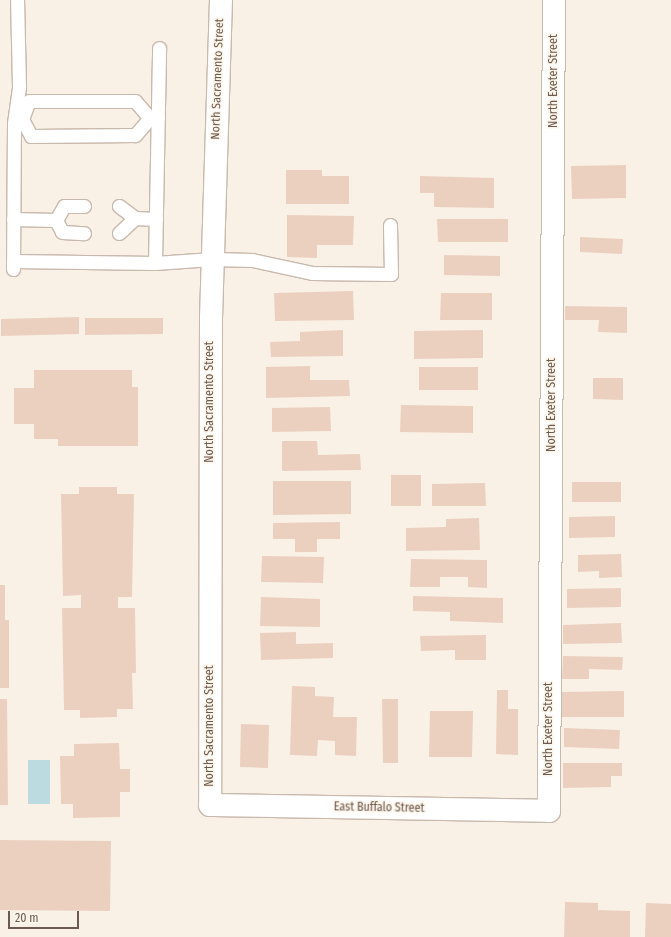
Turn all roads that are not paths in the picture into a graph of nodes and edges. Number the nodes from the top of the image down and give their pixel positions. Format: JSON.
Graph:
{"nodes":[{"id":1,"x":17,"y":0,"type":"edge"},
{"id":2,"x":221,"y":0,"type":"edge"},
{"id":3,"x":554,"y":0,"type":"edge"},
{"id":4,"x":159,"y":48,"type":"dead end"},
{"id":5,"x":154,"y":118,"type":"junction"},
{"id":6,"x":17,"y":122,"type":"junction"},
{"id":7,"x":84,"y":206,"type":"dead end"},
{"id":8,"x":119,"y":206,"type":"dead end"},
{"id":9,"x":136,"y":218,"type":"junction"},
{"id":10,"x":13,"y":219,"type":"junction"},
{"id":11,"x":156,"y":219,"type":"junction"},
{"id":12,"x":56,"y":220,"type":"junction"},
{"id":13,"x":390,"y":225,"type":"dead end"},
{"id":14,"x":84,"y":233,"type":"dead end"},
{"id":15,"x":119,"y":233,"type":"dead end"},
{"id":16,"x":212,"y":259,"type":"junction"},
{"id":17,"x":155,"y":263,"type":"junction"},
{"id":18,"x":210,"y":805,"type":"joint"},
{"id":19,"x":549,"y":811,"type":"joint"}],
"edges":[{"from":1,"to":6,"type":"lane"},
{"from":2,"to":16,"type":"street","name":"North Sacramento Street"},
{"from":3,"to":19,"type":"street","name":"North Exeter Street"},
{"from":4,"to":5,"type":"lane"},
{"from":5,"to":6,"type":"lane"},
{"from":5,"to":6,"type":"lane"},
{"from":5,"to":11,"type":"lane"},
{"from":6,"to":10,"type":"lane"},
{"from":7,"to":12,"type":"lane"},
{"from":8,"to":9,"type":"lane"},
{"from":9,"to":11,"type":"lane"},
{"from":9,"to":15,"type":"lane"},
{"from":10,"to":12,"type":"lane"},
{"from":10,"to":17,"type":"lane"},
{"from":11,"to":17,"type":"lane"},
{"from":12,"to":14,"type":"lane"},
{"from":13,"to":16,"type":"lane"},
{"from":16,"to":17,"type":"lane"},
{"from":16,"to":18,"type":"street","name":"North Sacramento Street"},
{"from":18,"to":19,"type":"street","name":"East Buffalo Street"}]}
